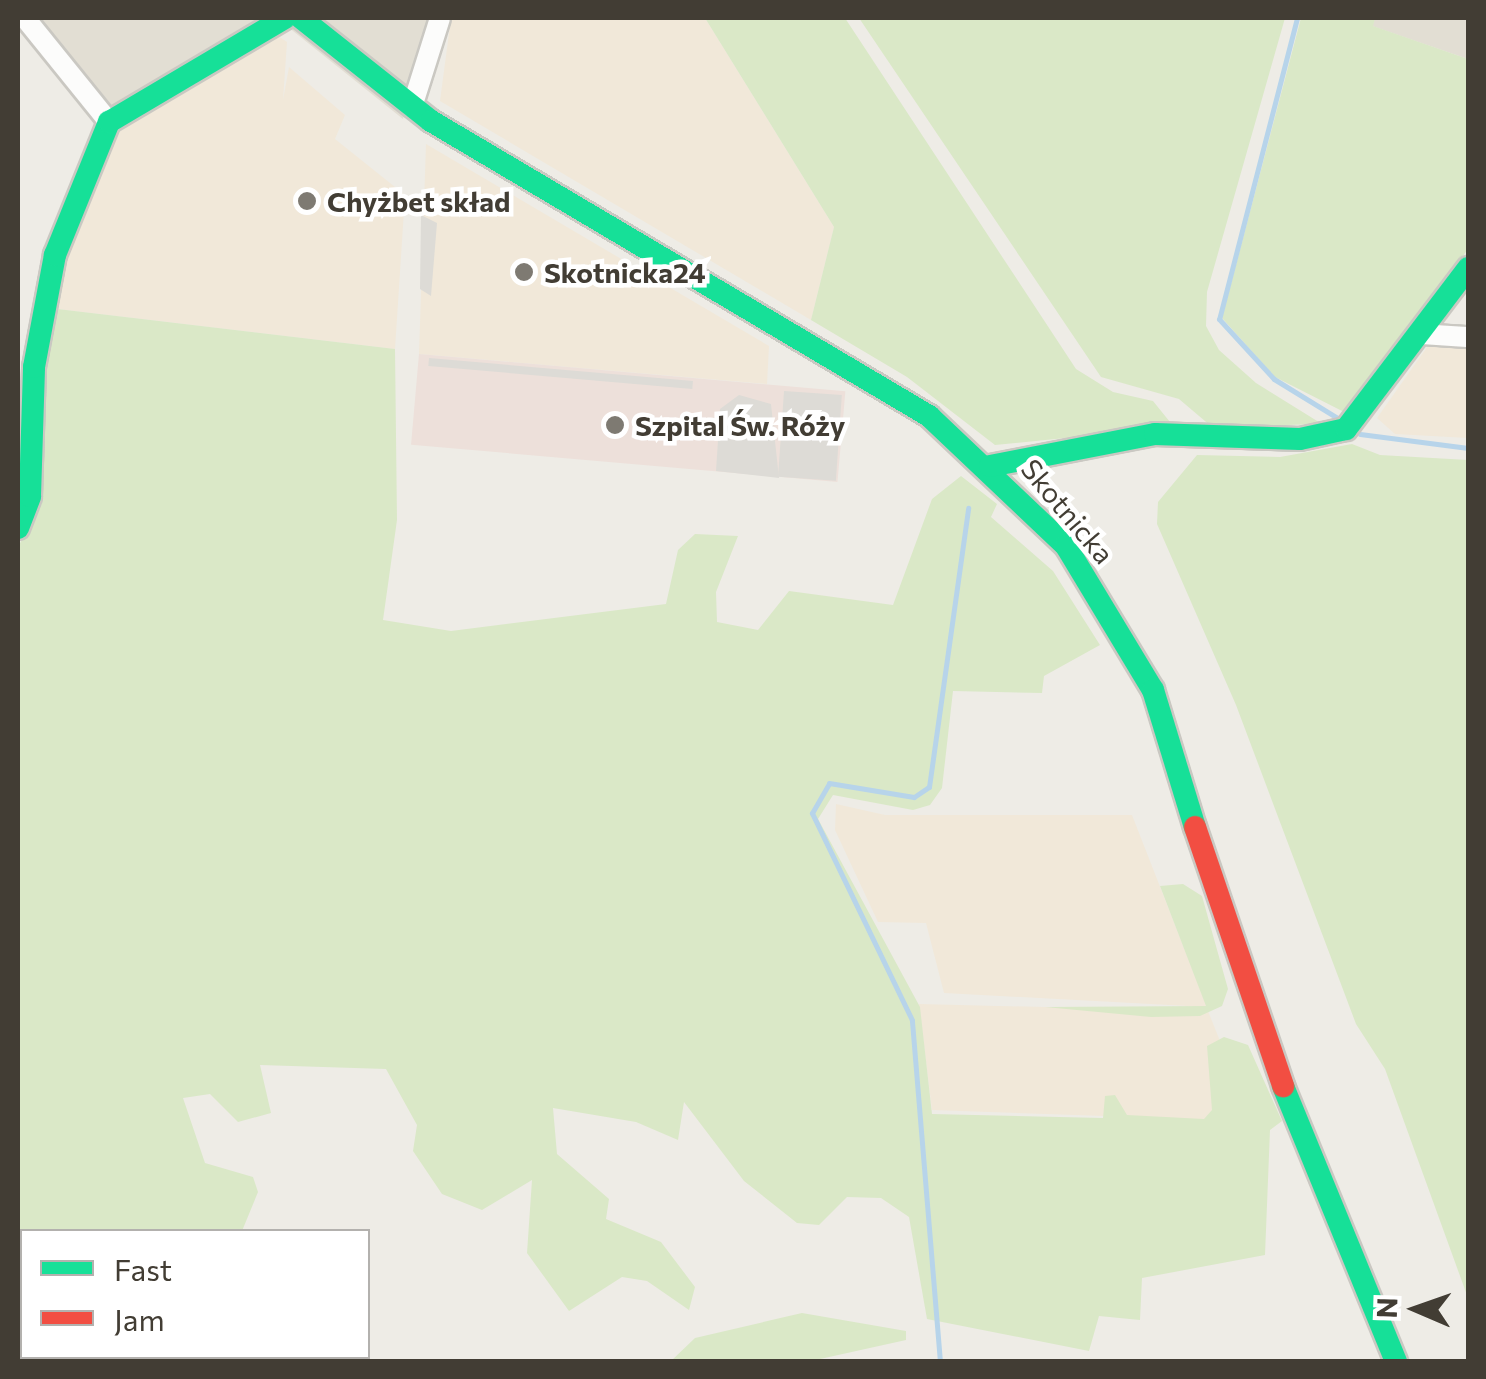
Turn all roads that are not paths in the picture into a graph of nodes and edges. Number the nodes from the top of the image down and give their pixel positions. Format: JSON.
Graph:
{"nodes":[{"id":1,"x":25,"y":18,"type":"edge"},
{"id":2,"x":285,"y":18,"type":"edge"},
{"id":3,"x":301,"y":18,"type":"edge"},
{"id":4,"x":440,"y":18,"type":"edge"},
{"id":5,"x":412,"y":107,"type":"junction"},
{"id":6,"x":109,"y":122,"type":"junction"},
{"id":7,"x":1468,"y":268,"type":"edge"},
{"id":8,"x":1421,"y":334,"type":"junction"},
{"id":9,"x":1468,"y":337,"type":"edge"},
{"id":10,"x":990,"y":466,"type":"junction"},
{"id":11,"x":18,"y":528,"type":"edge"},
{"id":12,"x":1396,"y":1362,"type":"edge"}],
"edges":[{"from":1,"to":6,"type":"street"},
{"from":2,"to":6,"type":"main road"},
{"from":3,"to":5,"type":"main road","name":"Skotnicka"},
{"from":4,"to":5,"type":"street"},
{"from":5,"to":10,"type":"main road","name":"Skotnicka"},
{"from":6,"to":11,"type":"main road"},
{"from":7,"to":8,"type":"main road"},
{"from":8,"to":9,"type":"street"},
{"from":8,"to":10,"type":"main road"},
{"from":10,"to":12,"type":"main road","name":"Skotnicka"}]}
